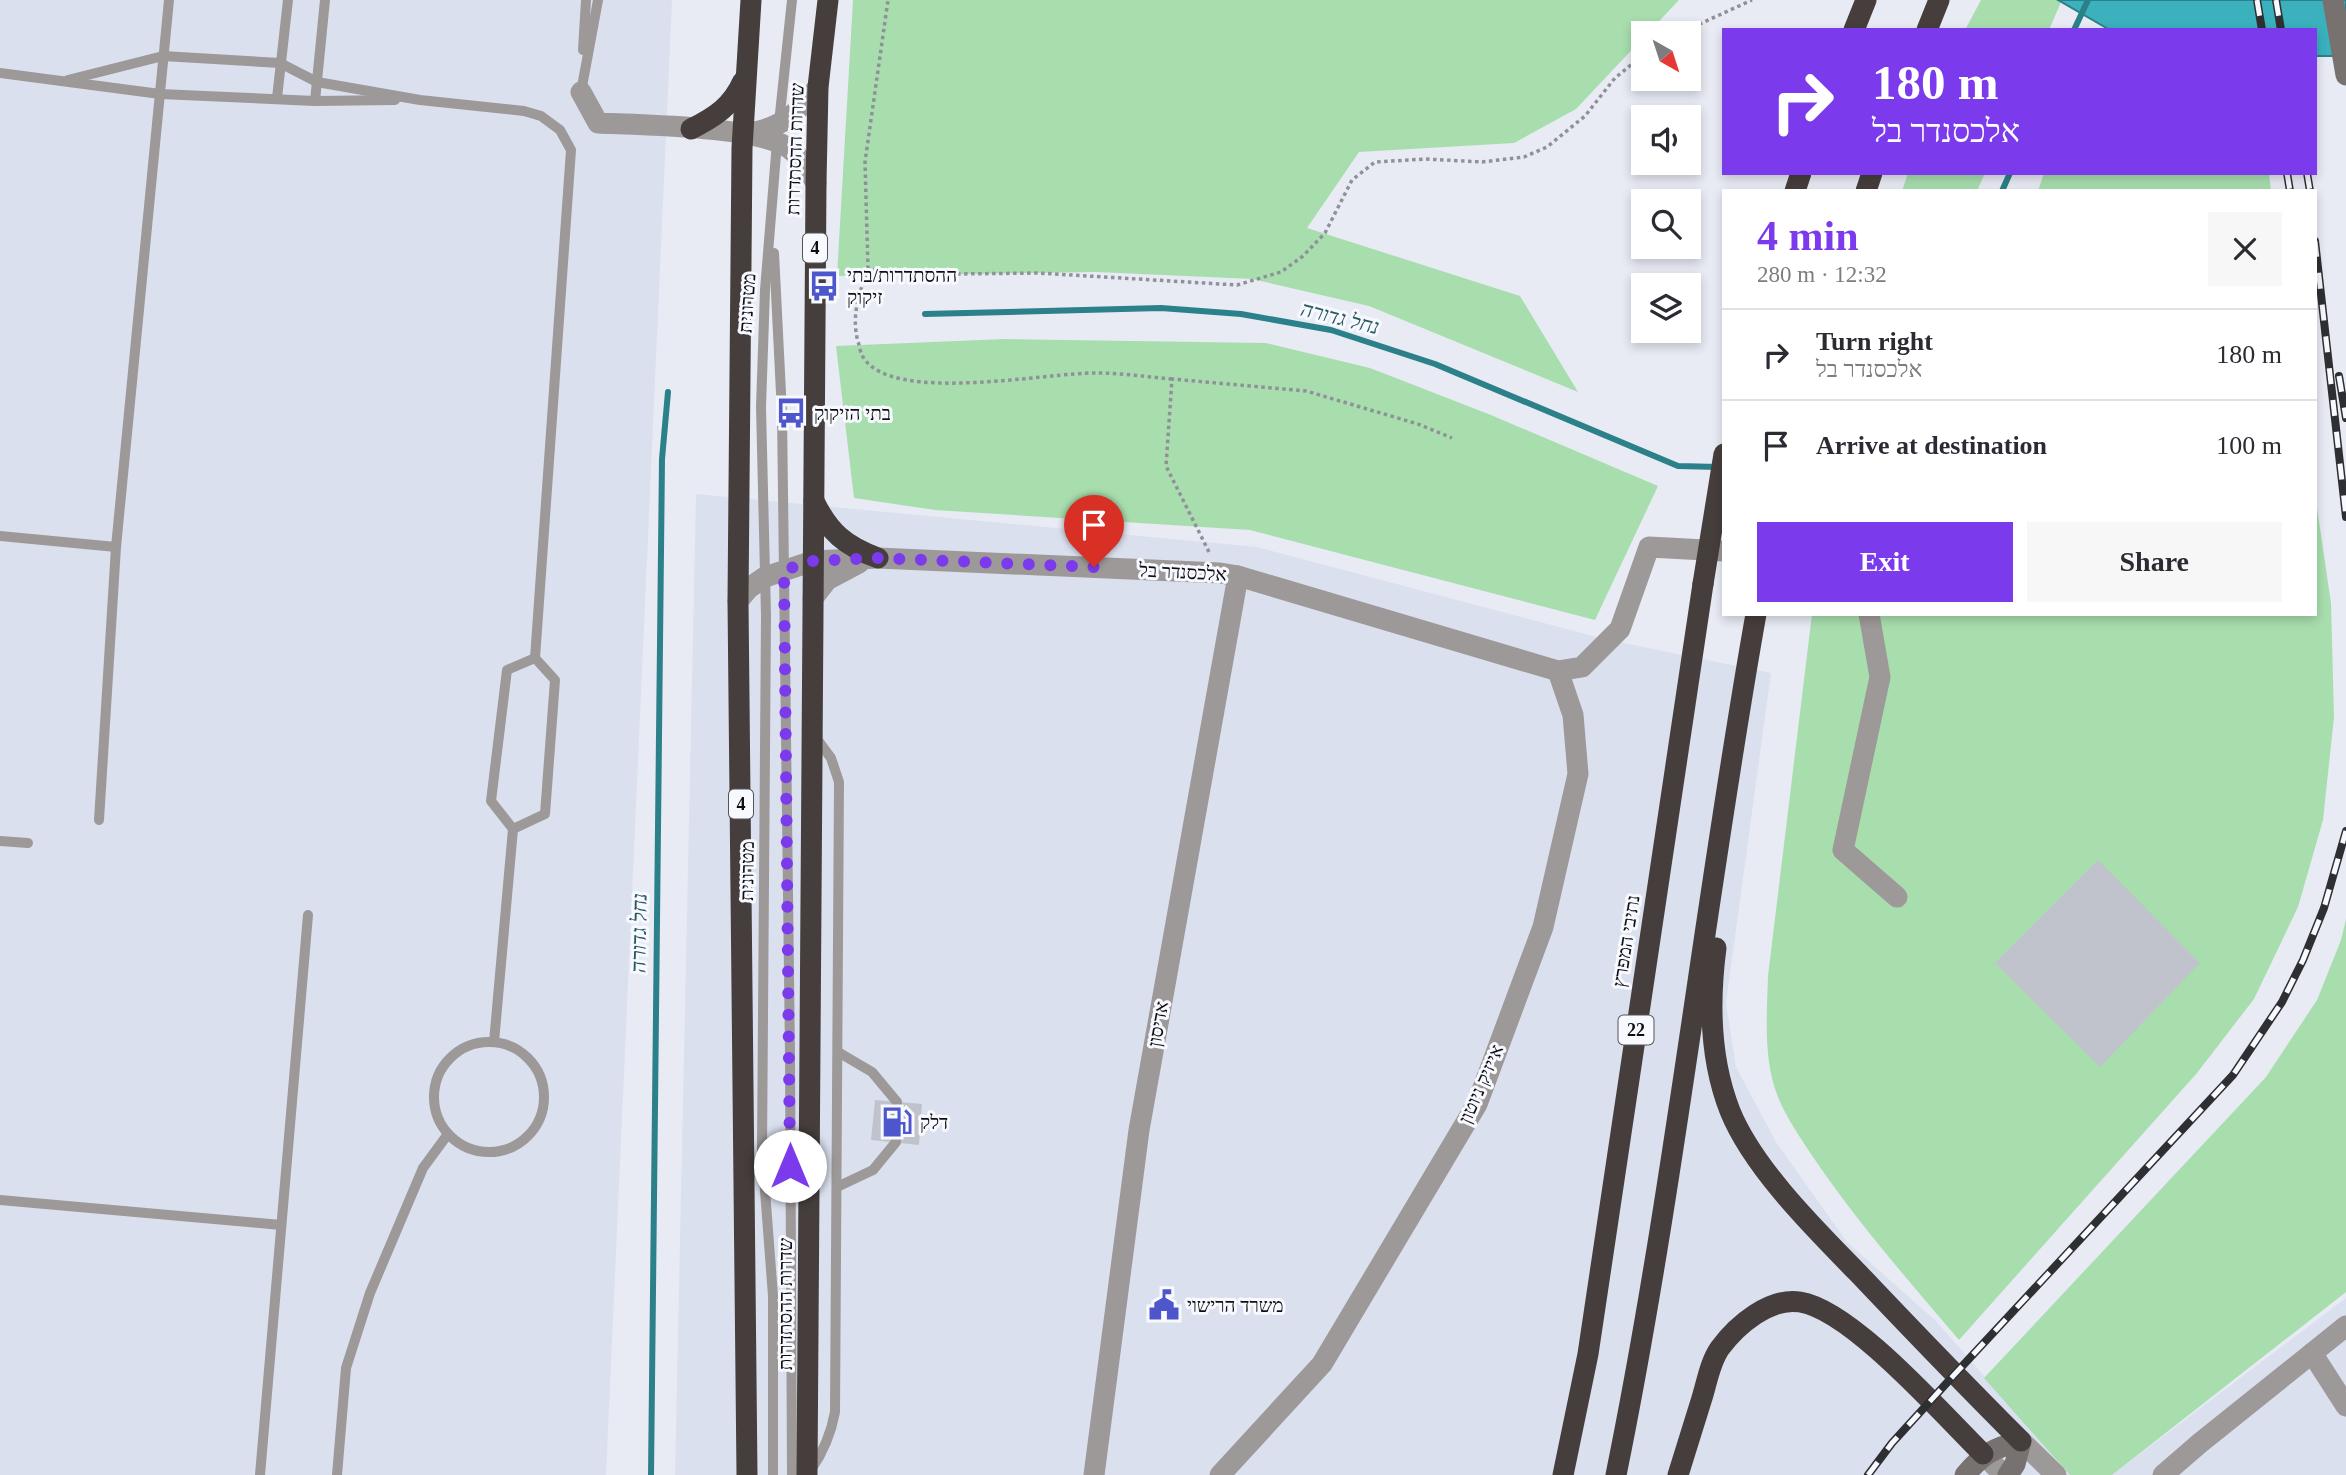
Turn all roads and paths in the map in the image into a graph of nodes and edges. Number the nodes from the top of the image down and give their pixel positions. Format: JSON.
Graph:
{"nodes":[{"id":1,"x":169,"y":0,"type":"edge"},
{"id":2,"x":288,"y":0,"type":"edge"},
{"id":3,"x":325,"y":0,"type":"edge"},
{"id":4,"x":586,"y":0,"type":"edge"},
{"id":5,"x":598,"y":0,"type":"edge"},
{"id":6,"x":751,"y":0,"type":"edge"},
{"id":7,"x":792,"y":0,"type":"edge"},
{"id":8,"x":828,"y":0,"type":"edge"},
{"id":9,"x":888,"y":0,"type":"edge"},
{"id":10,"x":1752,"y":0,"type":"edge"},
{"id":11,"x":1866,"y":0,"type":"edge"},
{"id":12,"x":1939,"y":0,"type":"edge"},
{"id":13,"x":2333,"y":0,"type":"edge"},
{"id":14,"x":1701,"y":23,"type":"edge"},
{"id":15,"x":1855,"y":28,"type":"edge"},
{"id":16,"x":1928,"y":28,"type":"edge"},
{"id":17,"x":163,"y":56,"type":"junction"},
{"id":18,"x":280,"y":63,"type":"junction"},
{"id":19,"x":1631,"y":65,"type":"edge"},
{"id":20,"x":0,"y":73,"type":"edge"},
{"id":21,"x":2346,"y":75,"type":"edge"},
{"id":22,"x":746,"y":76,"type":"junction"},
{"id":23,"x":68,"y":80,"type":"junction"},
{"id":24,"x":317,"y":82,"type":"junction"},
{"id":25,"x":818,"y":87,"type":"junction"},
{"id":26,"x":581,"y":92,"type":"junction"},
{"id":27,"x":160,"y":94,"type":"junction"},
{"id":28,"x":277,"y":98,"type":"junction"},
{"id":29,"x":420,"y":100,"type":"junction"},
{"id":30,"x":315,"y":101,"type":"junction"},
{"id":31,"x":691,"y":129,"type":"junction"},
{"id":32,"x":743,"y":133,"type":"junction"},
{"id":33,"x":778,"y":134,"type":"junction"},
{"id":34,"x":816,"y":183,"type":"junction"},
{"id":35,"x":772,"y":226,"type":"junction"},
{"id":36,"x":868,"y":269,"type":"junction"},
{"id":37,"x":1172,"y":379,"type":"junction"},
{"id":38,"x":1452,"y":438,"type":"dead end"},
{"id":39,"x":1722,"y":466,"type":"edge"},
{"id":40,"x":813,"y":497,"type":"junction"},
{"id":41,"x":0,"y":536,"type":"edge"},
{"id":42,"x":116,"y":547,"type":"junction"},
{"id":43,"x":1722,"y":551,"type":"edge"},
{"id":44,"x":878,"y":558,"type":"junction"},
{"id":45,"x":813,"y":561,"type":"junction"},
{"id":46,"x":775,"y":573,"type":"junction"},
{"id":47,"x":1229,"y":574,"type":"junction"},
{"id":48,"x":813,"y":598,"type":"junction"},
{"id":49,"x":738,"y":601,"type":"junction"},
{"id":50,"x":1756,"y":616,"type":"edge"},
{"id":51,"x":1869,"y":616,"type":"edge"},
{"id":52,"x":534,"y":658,"type":"junction"},
{"id":53,"x":1558,"y":671,"type":"junction"},
{"id":54,"x":811,"y":731,"type":"junction"},
{"id":55,"x":1734,"y":738,"type":"junction"},
{"id":56,"x":99,"y":820,"type":"dead end"},
{"id":57,"x":513,"y":829,"type":"junction"},
{"id":58,"x":0,"y":841,"type":"edge"},
{"id":59,"x":28,"y":844,"type":"dead end"},
{"id":60,"x":1898,"y":897,"type":"dead end"},
{"id":61,"x":308,"y":915,"type":"dead end"},
{"id":62,"x":494,"y":1042,"type":"junction"},
{"id":63,"x":838,"y":1052,"type":"junction"},
{"id":64,"x":448,"y":1134,"type":"junction"},
{"id":65,"x":837,"y":1187,"type":"junction"},
{"id":66,"x":0,"y":1199,"type":"edge"},
{"id":67,"x":281,"y":1225,"type":"junction"},
{"id":68,"x":2346,"y":1326,"type":"edge"},
{"id":69,"x":2312,"y":1353,"type":"junction"},
{"id":70,"x":2346,"y":1406,"type":"edge"},
{"id":71,"x":2021,"y":1441,"type":"junction"},
{"id":72,"x":1983,"y":1454,"type":"junction"},
{"id":73,"x":2165,"y":1474,"type":"edge"},
{"id":74,"x":260,"y":1475,"type":"edge"},
{"id":75,"x":337,"y":1475,"type":"edge"},
{"id":76,"x":747,"y":1475,"type":"edge"},
{"id":77,"x":773,"y":1475,"type":"edge"},
{"id":78,"x":792,"y":1475,"type":"edge"},
{"id":79,"x":808,"y":1475,"type":"edge"},
{"id":80,"x":1094,"y":1475,"type":"edge"},
{"id":81,"x":1220,"y":1475,"type":"edge"},
{"id":82,"x":1563,"y":1475,"type":"edge"},
{"id":83,"x":1616,"y":1475,"type":"edge"},
{"id":84,"x":1678,"y":1475,"type":"edge"},
{"id":85,"x":1965,"y":1475,"type":"edge"},
{"id":86,"x":2006,"y":1475,"type":"edge"},
{"id":87,"x":2056,"y":1475,"type":"edge"}],
"edges":[{"from":1,"to":17,"type":"lane"},
{"from":2,"to":18,"type":"lane"},
{"from":3,"to":24,"type":"lane"},
{"from":4,"to":26,"type":"lane"},
{"from":5,"to":26,"type":"lane"},
{"from":6,"to":22,"type":"highway","name":"שדרות ההסתדרות","number":"4"},
{"from":7,"to":33,"type":"lane","name":"מטרונית"},
{"from":8,"to":25,"type":"highway","name":"שדרות ההסתדרות","number":"4"},
{"from":9,"to":36,"type":"path"},
{"from":10,"to":14,"type":"path"},
{"from":11,"to":15,"type":"highway"},
{"from":12,"to":16,"type":"highway"},
{"from":13,"to":21,"type":"street"},
{"from":17,"to":18,"type":"lane"},
{"from":17,"to":23,"type":"lane"},
{"from":17,"to":27,"type":"lane"},
{"from":18,"to":24,"type":"lane"},
{"from":18,"to":28,"type":"lane"},
{"from":19,"to":36,"type":"path"},
{"from":20,"to":23,"type":"lane"},
{"from":22,"to":31,"type":"highway"},
{"from":22,"to":32,"type":"highway","name":"שדרות ההסתדרות","number":"4"},
{"from":23,"to":27,"type":"lane"},
{"from":24,"to":29,"type":"lane"},
{"from":24,"to":30,"type":"lane"},
{"from":25,"to":33,"type":"street"},
{"from":25,"to":34,"type":"highway","name":"שדרות ההסתדרות","number":"4"},
{"from":26,"to":31,"type":"street"},
{"from":27,"to":28,"type":"lane"},
{"from":27,"to":42,"type":"lane"},
{"from":28,"to":30,"type":"lane"},
{"from":29,"to":30,"type":"lane"},
{"from":29,"to":52,"type":"lane"},
{"from":31,"to":32,"type":"street"},
{"from":32,"to":33,"type":"street"},
{"from":32,"to":49,"type":"highway","name":"שדרות ההסתדרות","number":"4"},
{"from":33,"to":34,"type":"street"},
{"from":33,"to":35,"type":"lane","name":"מטרונית"},
{"from":34,"to":40,"type":"highway","name":"שדרות ההסתדרות","number":"4"},
{"from":35,"to":46,"type":"lane","name":"מטרונית"},
{"from":35,"to":46,"type":"lane","name":"מטרונית"},
{"from":36,"to":37,"type":"path"},
{"from":37,"to":38,"type":"path"},
{"from":37,"to":47,"type":"path"},
{"from":39,"to":82,"type":"highway","name":"נתיבי המפרץ","number":"22","bridge":true},
{"from":40,"to":44,"type":"highway"},
{"from":40,"to":45,"type":"highway","name":"שדרות ההסתדרות","number":"4"},
{"from":41,"to":42,"type":"lane"},
{"from":42,"to":56,"type":"lane"},
{"from":43,"to":53,"type":"street"},
{"from":44,"to":45,"type":"street","name":"אלכסנדר בל"},
{"from":44,"to":47,"type":"street","name":"אלכסנדר בל"},
{"from":44,"to":48,"type":"street","name":"אלכסנדר בל"},
{"from":45,"to":46,"type":"street","name":"אלכסנדר בל"},
{"from":45,"to":48,"type":"highway","name":"שדרות ההסתדרות","number":"4"},
{"from":46,"to":49,"type":"street","name":"אלכסנדר בל"},
{"from":46,"to":77,"type":"lane","name":"מטרונית"},
{"from":46,"to":78,"type":"lane","name":"מטרונית"},
{"from":47,"to":53,"type":"street","name":"אלכסנדר בל"},
{"from":47,"to":80,"type":"street","name":"אדיסון"},
{"from":48,"to":54,"type":"highway","name":"שדרות ההסתדרות","number":"4"},
{"from":49,"to":76,"type":"highway","name":"שדרות ההסתדרות","number":"4"},
{"from":50,"to":55,"type":"highway"},
{"from":51,"to":60,"type":"street"},
{"from":52,"to":57,"type":"lane"},
{"from":52,"to":57,"type":"lane"},
{"from":53,"to":81,"type":"street","name":"אייזיק ניוטון"},
{"from":54,"to":63,"type":"lane"},
{"from":54,"to":79,"type":"highway","name":"שדרות ההסתדרות","number":"4"},
{"from":55,"to":71,"type":"highway"},
{"from":55,"to":83,"type":"highway"},
{"from":57,"to":62,"type":"lane"},
{"from":58,"to":59,"type":"lane"},
{"from":61,"to":67,"type":"lane"},
{"from":62,"to":64,"type":"lane"},
{"from":62,"to":64,"type":"lane"},
{"from":63,"to":65,"type":"lane"},
{"from":63,"to":65,"type":"lane"},
{"from":64,"to":75,"type":"lane"},
{"from":65,"to":79,"type":"lane"},
{"from":66,"to":67,"type":"lane"},
{"from":67,"to":74,"type":"lane"},
{"from":68,"to":69,"type":"street"},
{"from":69,"to":70,"type":"street"},
{"from":69,"to":73,"type":"street"},
{"from":71,"to":72,"type":"street"},
{"from":71,"to":86,"type":"street"},
{"from":71,"to":87,"type":"street"},
{"from":72,"to":84,"type":"highway"},
{"from":72,"to":85,"type":"street"},
{"from":72,"to":86,"type":"street"}]}
